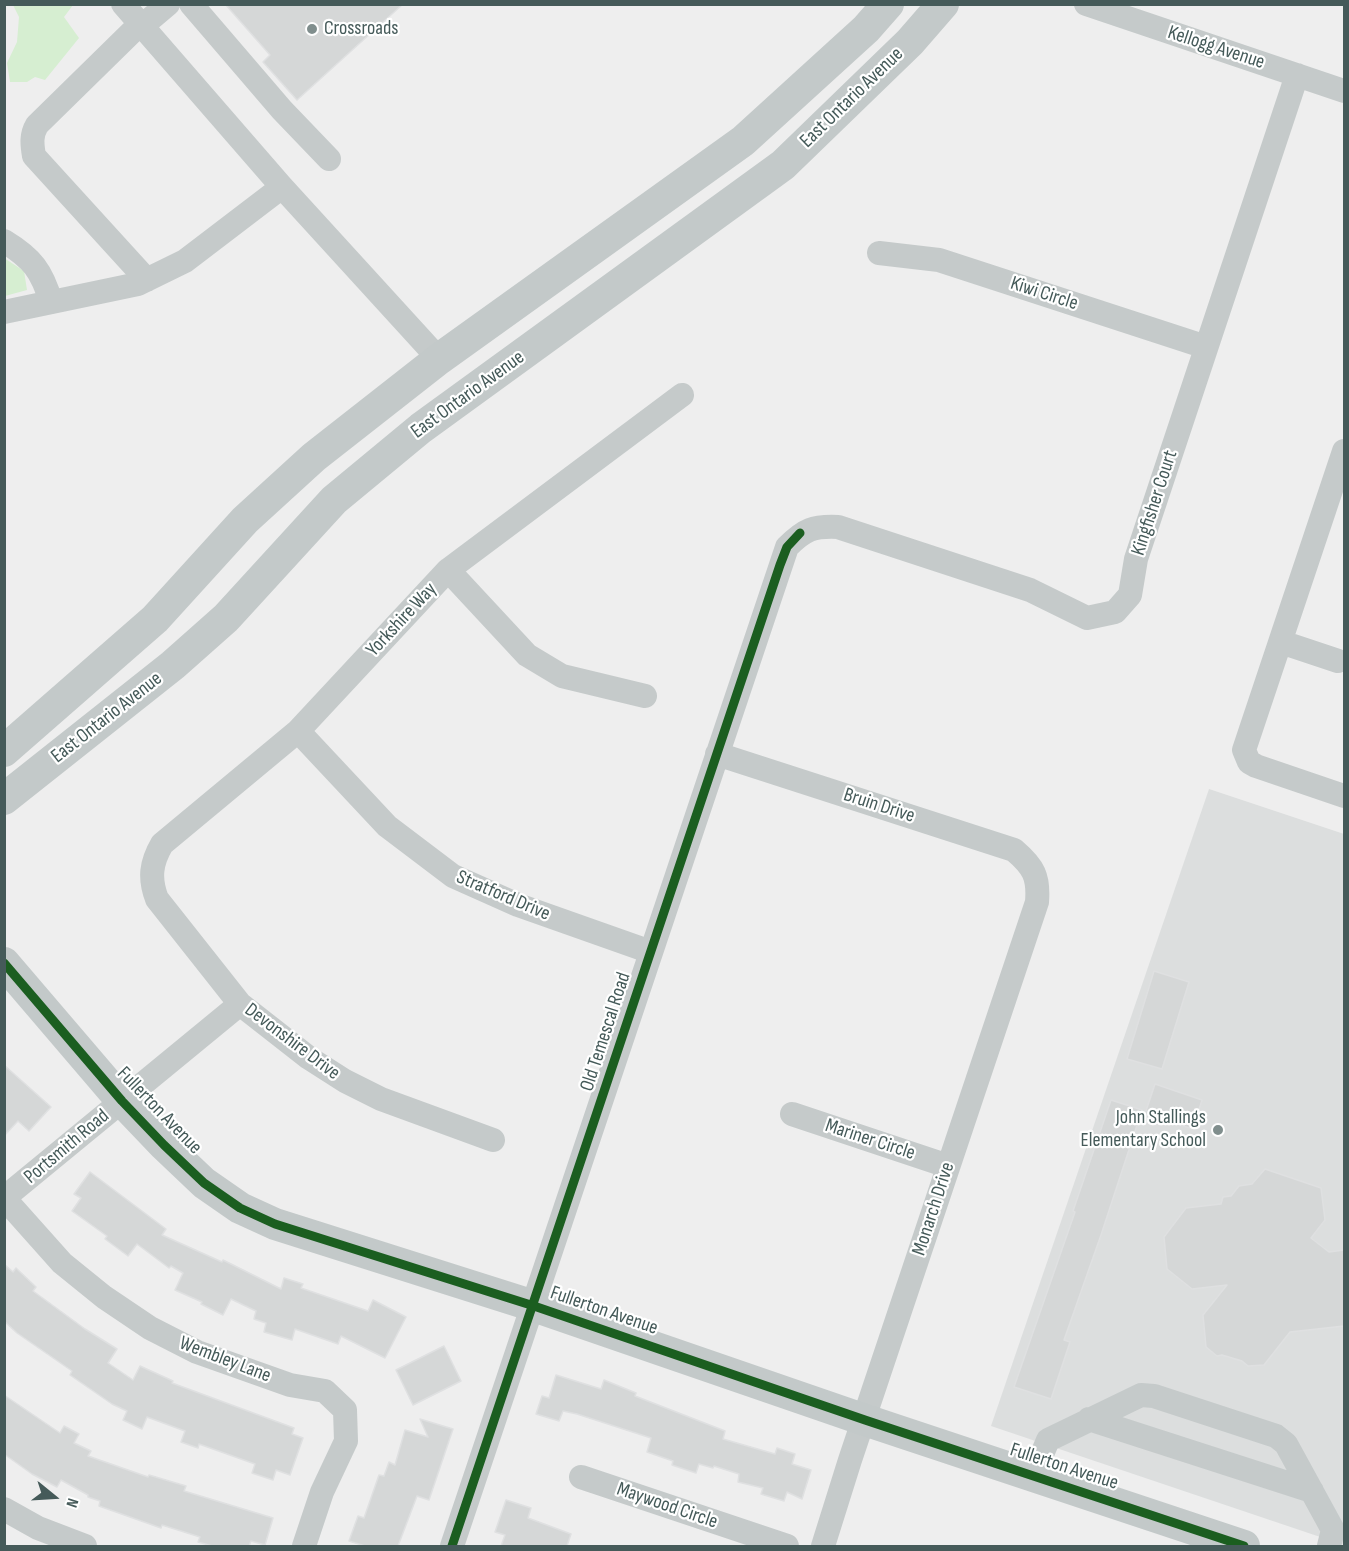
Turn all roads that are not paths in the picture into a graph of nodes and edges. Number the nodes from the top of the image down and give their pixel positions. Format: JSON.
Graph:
{"nodes":[{"id":1,"x":123,"y":4,"type":"edge"},
{"id":2,"x":168,"y":4,"type":"edge"},
{"id":3,"x":191,"y":4,"type":"edge"},
{"id":4,"x":888,"y":4,"type":"edge"},
{"id":5,"x":943,"y":4,"type":"edge"},
{"id":6,"x":1086,"y":4,"type":"edge"},
{"id":7,"x":141,"y":25,"type":"junction"},
{"id":8,"x":1297,"y":75,"type":"junction"},
{"id":9,"x":1344,"y":91,"type":"edge"},
{"id":10,"x":328,"y":159,"type":"dead end"},
{"id":11,"x":282,"y":188,"type":"junction"},
{"id":12,"x":4,"y":241,"type":"edge"},
{"id":13,"x":879,"y":253,"type":"dead end"},
{"id":14,"x":147,"y":280,"type":"junction"},
{"id":15,"x":51,"y":302,"type":"junction"},
{"id":16,"x":4,"y":312,"type":"edge"},
{"id":17,"x":1206,"y":347,"type":"junction"},
{"id":18,"x":433,"y":352,"type":"junction"},
{"id":19,"x":682,"y":395,"type":"dead end"},
{"id":20,"x":1343,"y":462,"type":"edge"},
{"id":21,"x":800,"y":533,"type":"joint"},
{"id":22,"x":448,"y":570,"type":"junction"},
{"id":23,"x":1281,"y":642,"type":"junction"},
{"id":24,"x":1342,"y":655,"type":"edge"},
{"id":25,"x":645,"y":696,"type":"dead end"},
{"id":26,"x":298,"y":731,"type":"junction"},
{"id":27,"x":4,"y":752,"type":"edge"},
{"id":28,"x":717,"y":754,"type":"junction"},
{"id":29,"x":1344,"y":796,"type":"edge"},
{"id":30,"x":4,"y":799,"type":"edge"},
{"id":31,"x":1034,"y":871,"type":"joint"},
{"id":32,"x":151,"y":873,"type":"joint"},
{"id":33,"x":651,"y":952,"type":"junction"},
{"id":34,"x":4,"y":963,"type":"edge"},
{"id":35,"x":240,"y":1004,"type":"junction"},
{"id":36,"x":122,"y":1101,"type":"junction"},
{"id":37,"x":792,"y":1114,"type":"dead end"},
{"id":38,"x":493,"y":1140,"type":"dead end"},
{"id":39,"x":948,"y":1166,"type":"junction"},
{"id":40,"x":4,"y":1198,"type":"edge"},
{"id":41,"x":534,"y":1306,"type":"junction"},
{"id":42,"x":1089,"y":1419,"type":"junction"},
{"id":43,"x":865,"y":1420,"type":"junction"},
{"id":44,"x":1033,"y":1476,"type":"junction"},
{"id":45,"x":581,"y":1477,"type":"dead end"},
{"id":46,"x":1312,"y":1491,"type":"junction"},
{"id":47,"x":4,"y":1509,"type":"edge"},
{"id":48,"x":85,"y":1546,"type":"edge"},
{"id":49,"x":304,"y":1546,"type":"edge"},
{"id":50,"x":452,"y":1546,"type":"edge"},
{"id":51,"x":787,"y":1546,"type":"edge"},
{"id":52,"x":823,"y":1546,"type":"edge"},
{"id":53,"x":1244,"y":1546,"type":"edge"},
{"id":54,"x":1329,"y":1546,"type":"edge"}],
"edges":[{"from":1,"to":7,"type":"street"},
{"from":2,"to":7,"type":"street"},
{"from":3,"to":10,"type":"street"},
{"from":4,"to":18,"type":"main road","name":"East Ontario Avenue"},
{"from":5,"to":30,"type":"main road","name":"East Ontario Avenue"},
{"from":6,"to":8,"type":"street","name":"Kellogg Avenue"},
{"from":7,"to":11,"type":"street"},
{"from":7,"to":14,"type":"street"},
{"from":8,"to":9,"type":"street","name":"Kellogg Avenue"},
{"from":8,"to":17,"type":"street","name":"Kingfisher Court"},
{"from":11,"to":14,"type":"street"},
{"from":11,"to":18,"type":"street"},
{"from":12,"to":15,"type":"street"},
{"from":13,"to":17,"type":"street","name":"Kiwi Circle"},
{"from":14,"to":15,"type":"street"},
{"from":15,"to":16,"type":"street"},
{"from":17,"to":21,"type":"street","name":"Kingfisher Court"},
{"from":18,"to":27,"type":"main road","name":"East Ontario Avenue"},
{"from":19,"to":22,"type":"street","name":"Yorkshire Way"},
{"from":20,"to":23,"type":"street"},
{"from":21,"to":28,"type":"street","name":"Old Temescal Road"},
{"from":22,"to":25,"type":"street"},
{"from":22,"to":26,"type":"street","name":"Yorkshire Way"},
{"from":23,"to":24,"type":"street"},
{"from":23,"to":29,"type":"street"},
{"from":26,"to":32,"type":"street","name":"Yorkshire Way"},
{"from":26,"to":33,"type":"street","name":"Stratford Drive"},
{"from":28,"to":31,"type":"street","name":"Bruin Drive"},
{"from":28,"to":33,"type":"street","name":"Old Temescal Road"},
{"from":31,"to":39,"type":"street","name":"Monarch Drive"},
{"from":32,"to":35,"type":"street","name":"Devonshire Drive"},
{"from":33,"to":41,"type":"street","name":"Old Temescal Road"},
{"from":34,"to":36,"type":"main road","name":"Fullerton Avenue"},
{"from":35,"to":36,"type":"street","name":"Portsmith Road"},
{"from":35,"to":38,"type":"street","name":"Devonshire Drive"},
{"from":36,"to":40,"type":"street","name":"Portsmith Road"},
{"from":36,"to":41,"type":"main road","name":"Fullerton Avenue"},
{"from":37,"to":39,"type":"street","name":"Mariner Circle"},
{"from":39,"to":43,"type":"street","name":"Monarch Drive"},
{"from":40,"to":49,"type":"street","name":"Wembley Lane"},
{"from":41,"to":43,"type":"main road","name":"Fullerton Avenue"},
{"from":41,"to":50,"type":"street","name":"Old Temescal Road"},
{"from":42,"to":44,"type":"street"},
{"from":42,"to":46,"type":"street"},
{"from":42,"to":46,"type":"street"},
{"from":43,"to":44,"type":"main road","name":"Fullerton Avenue"},
{"from":43,"to":52,"type":"street","name":"Monarch Drive"},
{"from":44,"to":53,"type":"main road","name":"Fullerton Avenue"},
{"from":45,"to":51,"type":"street","name":"Maywood Circle"},
{"from":46,"to":54,"type":"street"},
{"from":47,"to":48,"type":"street"}]}
